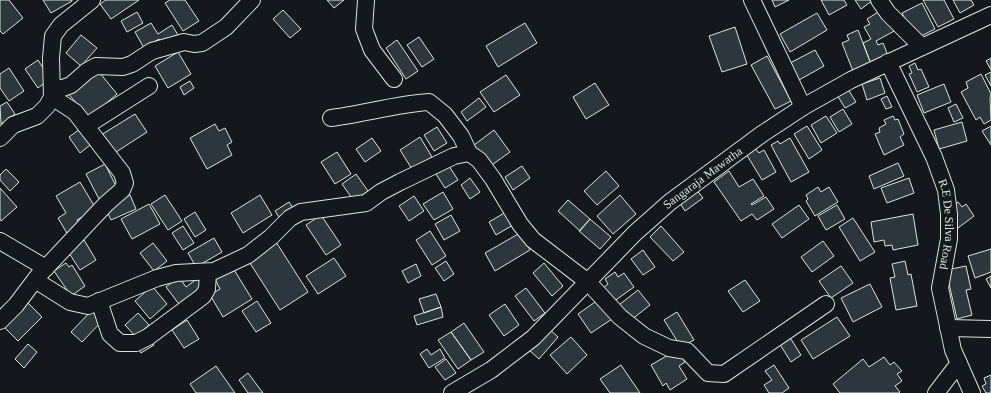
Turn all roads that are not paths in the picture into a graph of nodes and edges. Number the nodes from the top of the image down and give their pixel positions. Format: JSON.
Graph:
{"nodes":[{"id":1,"x":92,"y":0,"type":"edge"},
{"id":2,"x":252,"y":0,"type":"edge"},
{"id":3,"x":366,"y":0,"type":"edge"},
{"id":4,"x":752,"y":0,"type":"edge"},
{"id":5,"x":879,"y":0,"type":"edge"},
{"id":6,"x":991,"y":15,"type":"edge"},
{"id":7,"x":922,"y":47,"type":"junction"},
{"id":8,"x":888,"y":62,"type":"junction"},
{"id":9,"x":394,"y":79,"type":"dead end"},
{"id":10,"x":149,"y":86,"type":"dead end"},
{"id":11,"x":52,"y":91,"type":"junction"},
{"id":12,"x":803,"y":107,"type":"junction"},
{"id":13,"x":331,"y":118,"type":"dead end"},
{"id":14,"x":86,"y":126,"type":"junction"},
{"id":15,"x":0,"y":138,"type":"edge"},
{"id":16,"x":469,"y":153,"type":"junction"},
{"id":17,"x":0,"y":241,"type":"edge"},
{"id":18,"x":46,"y":268,"type":"junction"},
{"id":19,"x":208,"y":272,"type":"junction"},
{"id":20,"x":35,"y":280,"type":"junction"},
{"id":21,"x":588,"y":282,"type":"junction"},
{"id":22,"x":99,"y":301,"type":"junction"},
{"id":23,"x":826,"y":304,"type":"dead end"},
{"id":24,"x":0,"y":321,"type":"edge"},
{"id":25,"x":948,"y":328,"type":"junction"},
{"id":26,"x":991,"y":329,"type":"edge"},
{"id":27,"x":959,"y":363,"type":"junction"},
{"id":28,"x":452,"y":393,"type":"edge"},
{"id":29,"x":936,"y":393,"type":"edge"},
{"id":30,"x":972,"y":393,"type":"edge"}],
"edges":[{"from":1,"to":11,"type":"street"},
{"from":2,"to":11,"type":"street"},
{"from":3,"to":9,"type":"street"},
{"from":4,"to":12,"type":"street"},
{"from":5,"to":7,"type":"street"},
{"from":6,"to":7,"type":"street","name":"Sangaraja Mawatha"},
{"from":7,"to":8,"type":"street","name":"Sangaraja Mawatha"},
{"from":8,"to":12,"type":"street","name":"Sangaraja Mawatha"},
{"from":8,"to":25,"type":"street","name":"R.E De Silva Road"},
{"from":10,"to":14,"type":"street"},
{"from":11,"to":14,"type":"street"},
{"from":11,"to":15,"type":"street"},
{"from":12,"to":21,"type":"street","name":"Sangaraja Mawatha"},
{"from":13,"to":16,"type":"street"},
{"from":14,"to":18,"type":"street"},
{"from":16,"to":19,"type":"street"},
{"from":16,"to":21,"type":"street"},
{"from":17,"to":18,"type":"street"},
{"from":18,"to":20,"type":"street"},
{"from":19,"to":22,"type":"street"},
{"from":19,"to":22,"type":"street"},
{"from":20,"to":22,"type":"street"},
{"from":20,"to":24,"type":"street"},
{"from":21,"to":23,"type":"street"},
{"from":21,"to":28,"type":"street","name":"Sangaraja Mawatha"},
{"from":25,"to":26,"type":"street"},
{"from":25,"to":27,"type":"street","name":"R.E De Silva Road"},
{"from":27,"to":29,"type":"street"},
{"from":27,"to":30,"type":"street","name":"R.E De Silva Road"}]}
